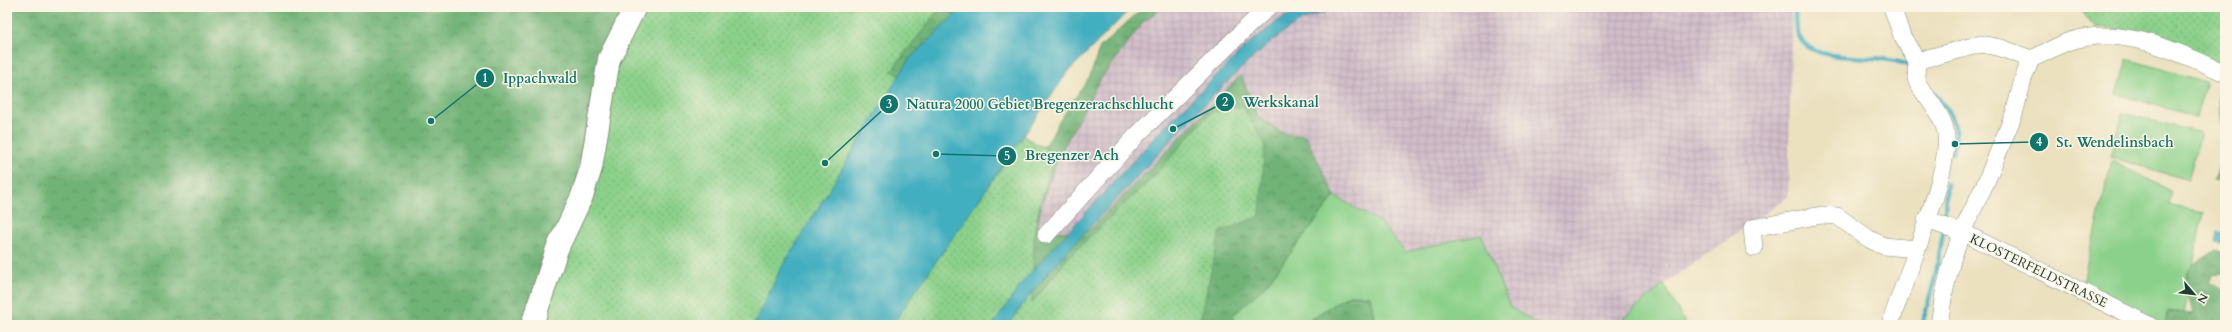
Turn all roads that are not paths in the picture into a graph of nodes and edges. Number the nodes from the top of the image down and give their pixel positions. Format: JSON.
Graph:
{"nodes":[{"id":1,"x":634,"y":7,"type":"edge"},
{"id":2,"x":1269,"y":7,"type":"edge"},
{"id":3,"x":1892,"y":7,"type":"edge"},
{"id":4,"x":2031,"y":59,"type":"junction"},
{"id":5,"x":1917,"y":68,"type":"junction"},
{"id":6,"x":2225,"y":73,"type":"edge"},
{"id":7,"x":1930,"y":221,"type":"junction"},
{"id":8,"x":1959,"y":231,"type":"junction"},
{"id":9,"x":1046,"y":235,"type":"dead end"},
{"id":10,"x":1754,"y":248,"type":"dead end"},
{"id":11,"x":1916,"y":249,"type":"junction"},
{"id":12,"x":532,"y":325,"type":"edge"},
{"id":13,"x":1890,"y":325,"type":"edge"},
{"id":14,"x":1939,"y":325,"type":"edge"},
{"id":15,"x":2149,"y":325,"type":"edge"}],
"edges":[{"from":1,"to":12,"type":"street"},
{"from":2,"to":9,"type":"street"},
{"from":3,"to":5,"type":"street"},
{"from":4,"to":5,"type":"street"},
{"from":4,"to":6,"type":"street"},
{"from":4,"to":8,"type":"street"},
{"from":5,"to":7,"type":"street"},
{"from":7,"to":8,"type":"street","name":"KLOSTERFELDSTRASSE"},
{"from":7,"to":11,"type":"street"},
{"from":8,"to":14,"type":"street"},
{"from":8,"to":15,"type":"street","name":"KLOSTERFELDSTRASSE"},
{"from":10,"to":11,"type":"street"},
{"from":11,"to":13,"type":"street"}]}
